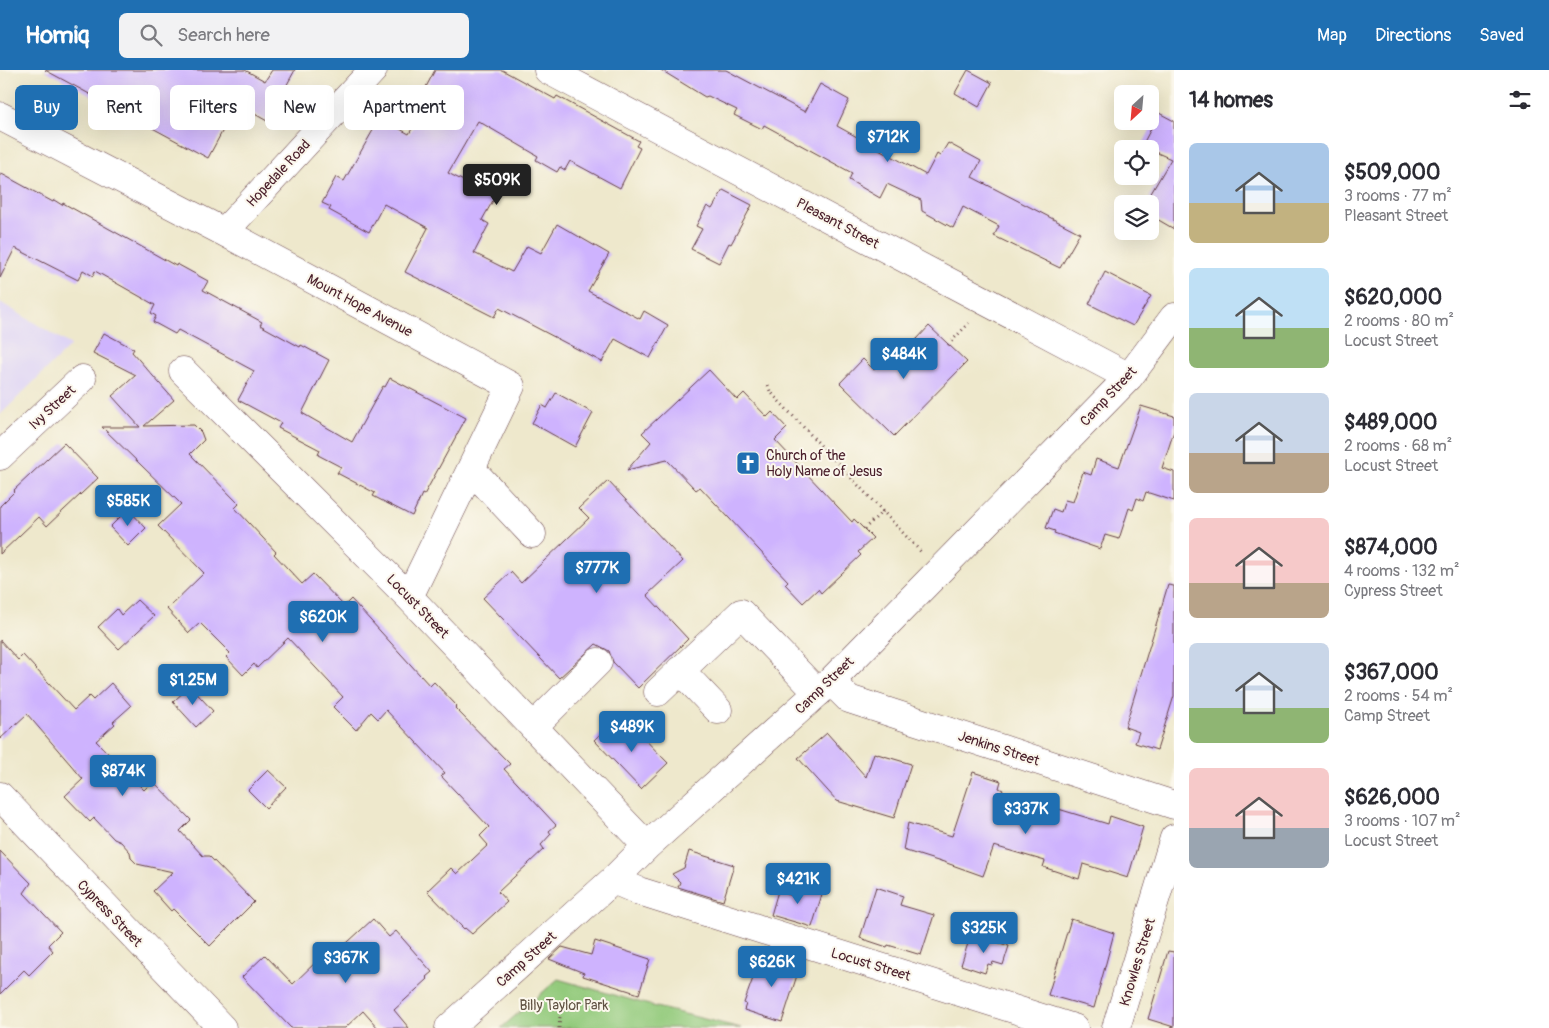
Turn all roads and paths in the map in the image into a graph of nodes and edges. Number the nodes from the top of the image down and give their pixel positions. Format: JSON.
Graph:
{"nodes":[{"id":1,"x":373,"y":70,"type":"edge"},
{"id":2,"x":548,"y":70,"type":"edge"},
{"id":3,"x":0,"y":116,"type":"edge"},
{"id":4,"x":224,"y":232,"type":"junction"},
{"id":5,"x":972,"y":320,"type":"dead end"},
{"id":6,"x":1170,"y":328,"type":"edge"},
{"id":7,"x":948,"y":344,"type":"dead end"},
{"id":8,"x":184,"y":371,"type":"dead end"},
{"id":9,"x":1129,"y":377,"type":"junction"},
{"id":10,"x":82,"y":379,"type":"dead end"},
{"id":11,"x":768,"y":385,"type":"dead end"},
{"id":12,"x":0,"y":456,"type":"edge"},
{"id":13,"x":471,"y":469,"type":"junction"},
{"id":14,"x":882,"y":511,"type":"junction"},
{"id":15,"x":864,"y":529,"type":"dead end"},
{"id":16,"x":532,"y":534,"type":"dead end"},
{"id":17,"x":923,"y":555,"type":"dead end"},
{"id":18,"x":409,"y":597,"type":"junction"},
{"id":19,"x":598,"y":662,"type":"dead end"},
{"id":20,"x":680,"y":670,"type":"junction"},
{"id":21,"x":824,"y":687,"type":"junction"},
{"id":22,"x":658,"y":692,"type":"dead end"},
{"id":23,"x":718,"y":710,"type":"dead end"},
{"id":24,"x":533,"y":727,"type":"junction"},
{"id":25,"x":0,"y":796,"type":"edge"},
{"id":26,"x":1174,"y":804,"type":"edge"},
{"id":27,"x":1174,"y":838,"type":"edge"},
{"id":28,"x":647,"y":846,"type":"junction"},
{"id":29,"x":613,"y":880,"type":"junction"},
{"id":30,"x":560,"y":1016,"type":"dead end"},
{"id":31,"x":222,"y":1028,"type":"edge"},
{"id":32,"x":449,"y":1028,"type":"edge"},
{"id":33,"x":559,"y":1028,"type":"edge"},
{"id":34,"x":1074,"y":1028,"type":"edge"},
{"id":35,"x":1116,"y":1028,"type":"edge"}],
"edges":[{"from":1,"to":4,"type":"street","name":"Hopedale Road"},
{"from":2,"to":9,"type":"street","name":"Pleasant Street"},
{"from":3,"to":4,"type":"street","name":"Mount Hope Avenue"},
{"from":4,"to":13,"type":"street","name":"Mount Hope Avenue"},
{"from":5,"to":7,"type":"path"},
{"from":6,"to":9,"type":"street","name":"Camp Street"},
{"from":8,"to":18,"type":"street","name":"Locust Street"},
{"from":9,"to":21,"type":"street","name":"Camp Street"},
{"from":10,"to":12,"type":"street","name":"Ivy Street"},
{"from":11,"to":14,"type":"path"},
{"from":13,"to":16,"type":"street"},
{"from":13,"to":18,"type":"street","name":"Mount Hope Avenue"},
{"from":14,"to":15,"type":"path"},
{"from":14,"to":17,"type":"path"},
{"from":18,"to":24,"type":"street","name":"Locust Street"},
{"from":19,"to":24,"type":"street"},
{"from":20,"to":21,"type":"street","name":"Jenkins Street"},
{"from":20,"to":22,"type":"street"},
{"from":20,"to":23,"type":"street"},
{"from":21,"to":26,"type":"street","name":"Jenkins Street"},
{"from":21,"to":28,"type":"street","name":"Camp Street"},
{"from":24,"to":28,"type":"street","name":"Locust Street"},
{"from":25,"to":31,"type":"street","name":"Cypress Street"},
{"from":27,"to":35,"type":"street","name":"Knowles Street"},
{"from":28,"to":29,"type":"street","name":"Camp Street"},
{"from":29,"to":32,"type":"street","name":"Camp Street"},
{"from":29,"to":34,"type":"street","name":"Locust Street"},
{"from":30,"to":33,"type":"path"}]}
